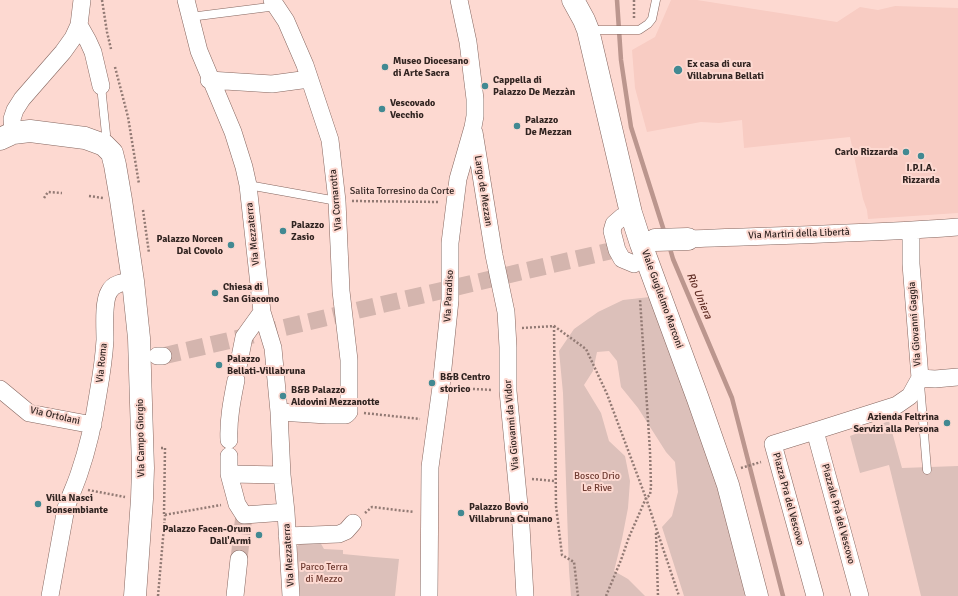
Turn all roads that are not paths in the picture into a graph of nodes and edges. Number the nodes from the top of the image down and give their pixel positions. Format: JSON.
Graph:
{"nodes":[{"id":1,"x":82,"y":0,"type":"edge"},
{"id":2,"x":186,"y":0,"type":"edge"},
{"id":3,"x":459,"y":0,"type":"edge"},
{"id":4,"x":573,"y":0,"type":"edge"},
{"id":5,"x":656,"y":0,"type":"edge"},
{"id":6,"x":275,"y":3,"type":"edge"},
{"id":7,"x":190,"y":17,"type":"junction"},
{"id":8,"x":79,"y":25,"type":"junction"},
{"id":9,"x":598,"y":30,"type":"junction"},
{"id":10,"x":309,"y":79,"type":"junction"},
{"id":11,"x":210,"y":80,"type":"junction"},
{"id":12,"x":101,"y":86,"type":"joint"},
{"id":13,"x":473,"y":127,"type":"junction"},
{"id":14,"x":6,"y":136,"type":"edge"},
{"id":15,"x":104,"y":145,"type":"junction"},
{"id":16,"x":248,"y":185,"type":"junction"},
{"id":17,"x":337,"y":201,"type":"junction"},
{"id":18,"x":631,"y":213,"type":"junction"},
{"id":19,"x":958,"y":227,"type":"edge"},
{"id":20,"x":911,"y":231,"type":"junction"},
{"id":21,"x":685,"y":239,"type":"joint"},
{"id":22,"x":647,"y":247,"type":"junction"},
{"id":23,"x":494,"y":255,"type":"joint"},
{"id":24,"x":133,"y":281,"type":"junction"},
{"id":25,"x":262,"y":312,"type":"junction"},
{"id":26,"x":958,"y":377,"type":"edge"},
{"id":27,"x":920,"y":378,"type":"junction"},
{"id":28,"x":0,"y":389,"type":"edge"},
{"id":29,"x":279,"y":412,"type":"junction"},
{"id":30,"x":93,"y":425,"type":"junction"},
{"id":31,"x":815,"y":432,"type":"junction"},
{"id":32,"x":927,"y":470,"type":"dead end"},
{"id":33,"x":229,"y":474,"type":"junction"},
{"id":34,"x":282,"y":475,"type":"junction"},
{"id":35,"x":286,"y":512,"type":"junction"},
{"id":36,"x":359,"y":519,"type":"road end"},
{"id":37,"x":287,"y":536,"type":"junction"},
{"id":38,"x":239,"y":559,"type":"tunnel mouth"},
{"id":39,"x":50,"y":596,"type":"edge"},
{"id":40,"x":135,"y":596,"type":"edge"},
{"id":41,"x":235,"y":596,"type":"edge"},
{"id":42,"x":291,"y":596,"type":"edge"},
{"id":43,"x":430,"y":596,"type":"edge"},
{"id":44,"x":525,"y":596,"type":"edge"},
{"id":45,"x":758,"y":596,"type":"edge"},
{"id":46,"x":815,"y":596,"type":"edge"},
{"id":47,"x":860,"y":596,"type":"edge"}],
"edges":[{"from":1,"to":8,"type":"street"},
{"from":2,"to":7,"type":"street","name":"Via Mezzaterra"},
{"from":3,"to":13,"type":"street","name":"Via Paradiso"},
{"from":4,"to":9,"type":"street","name":"Viale Guglielmo Marconi"},
{"from":5,"to":9,"type":"lane"},
{"from":6,"to":7,"type":"lane"},
{"from":6,"to":10,"type":"street","name":"Via Cornarotta"},
{"from":7,"to":11,"type":"street","name":"Via Mezzaterra"},
{"from":8,"to":12,"type":"street"},
{"from":8,"to":14,"type":"street"},
{"from":9,"to":18,"type":"street","name":"Viale Guglielmo Marconi"},
{"from":10,"to":11,"type":"street"},
{"from":10,"to":17,"type":"street","name":"Via Cornarotta"},
{"from":11,"to":16,"type":"street","name":"Via Mezzaterra"},
{"from":12,"to":15,"type":"lane"},
{"from":13,"to":23,"type":"street","name":"Largo de Mezzan"},
{"from":13,"to":43,"type":"street","name":"Via Paradiso"},
{"from":14,"to":15,"type":"street"},
{"from":15,"to":24,"type":"street"},
{"from":16,"to":17,"type":"lane","name":"Salita Torresino da Corte"},
{"from":16,"to":25,"type":"street","name":"Via Mezzaterra"},
{"from":17,"to":29,"type":"street","name":"Via Cornarotta"},
{"from":18,"to":22,"type":"street","name":"Viale Guglielmo Marconi"},
{"from":18,"to":22,"type":"street"},
{"from":19,"to":20,"type":"street","name":"Via Martiri della Libertà"},
{"from":20,"to":21,"type":"street","name":"Via Martiri della Libertà"},
{"from":20,"to":27,"type":"street","name":"Via Giovanni Gaggia"},
{"from":21,"to":22,"type":"street","name":"Via Martiri della Libertà"},
{"from":22,"to":45,"type":"street","name":"Viale Guglielmo Marconi"},
{"from":23,"to":44,"type":"street","name":"Via Giovanni da Vidor"},
{"from":24,"to":30,"type":"street","name":"Via Roma"},
{"from":24,"to":40,"type":"street","name":"Via Campo Giorgio"},
{"from":25,"to":29,"type":"street","name":"Via Mezzaterra"},
{"from":25,"to":33,"type":"street"},
{"from":26,"to":27,"type":"street","name":"Via Giovanni Gaggia"},
{"from":27,"to":31,"type":"street"},
{"from":27,"to":32,"type":"lane"},
{"from":28,"to":30,"type":"street","name":"Via Ortolani"},
{"from":29,"to":34,"type":"street","name":"Via Mezzaterra"},
{"from":30,"to":39,"type":"street","name":"Via Roma"},
{"from":31,"to":46,"type":"street","name":"Piazza Pra del Vescovo"},
{"from":31,"to":47,"type":"street","name":"Piazzale Prà del Vescovo"},
{"from":33,"to":34,"type":"street"},
{"from":33,"to":35,"type":"street"},
{"from":34,"to":35,"type":"street","name":"Via Mezzaterra"},
{"from":35,"to":37,"type":"street","name":"Via Mezzaterra"},
{"from":36,"to":37,"type":"street"},
{"from":37,"to":42,"type":"street","name":"Via Mezzaterra"},
{"from":38,"to":41,"type":"street"}]}
